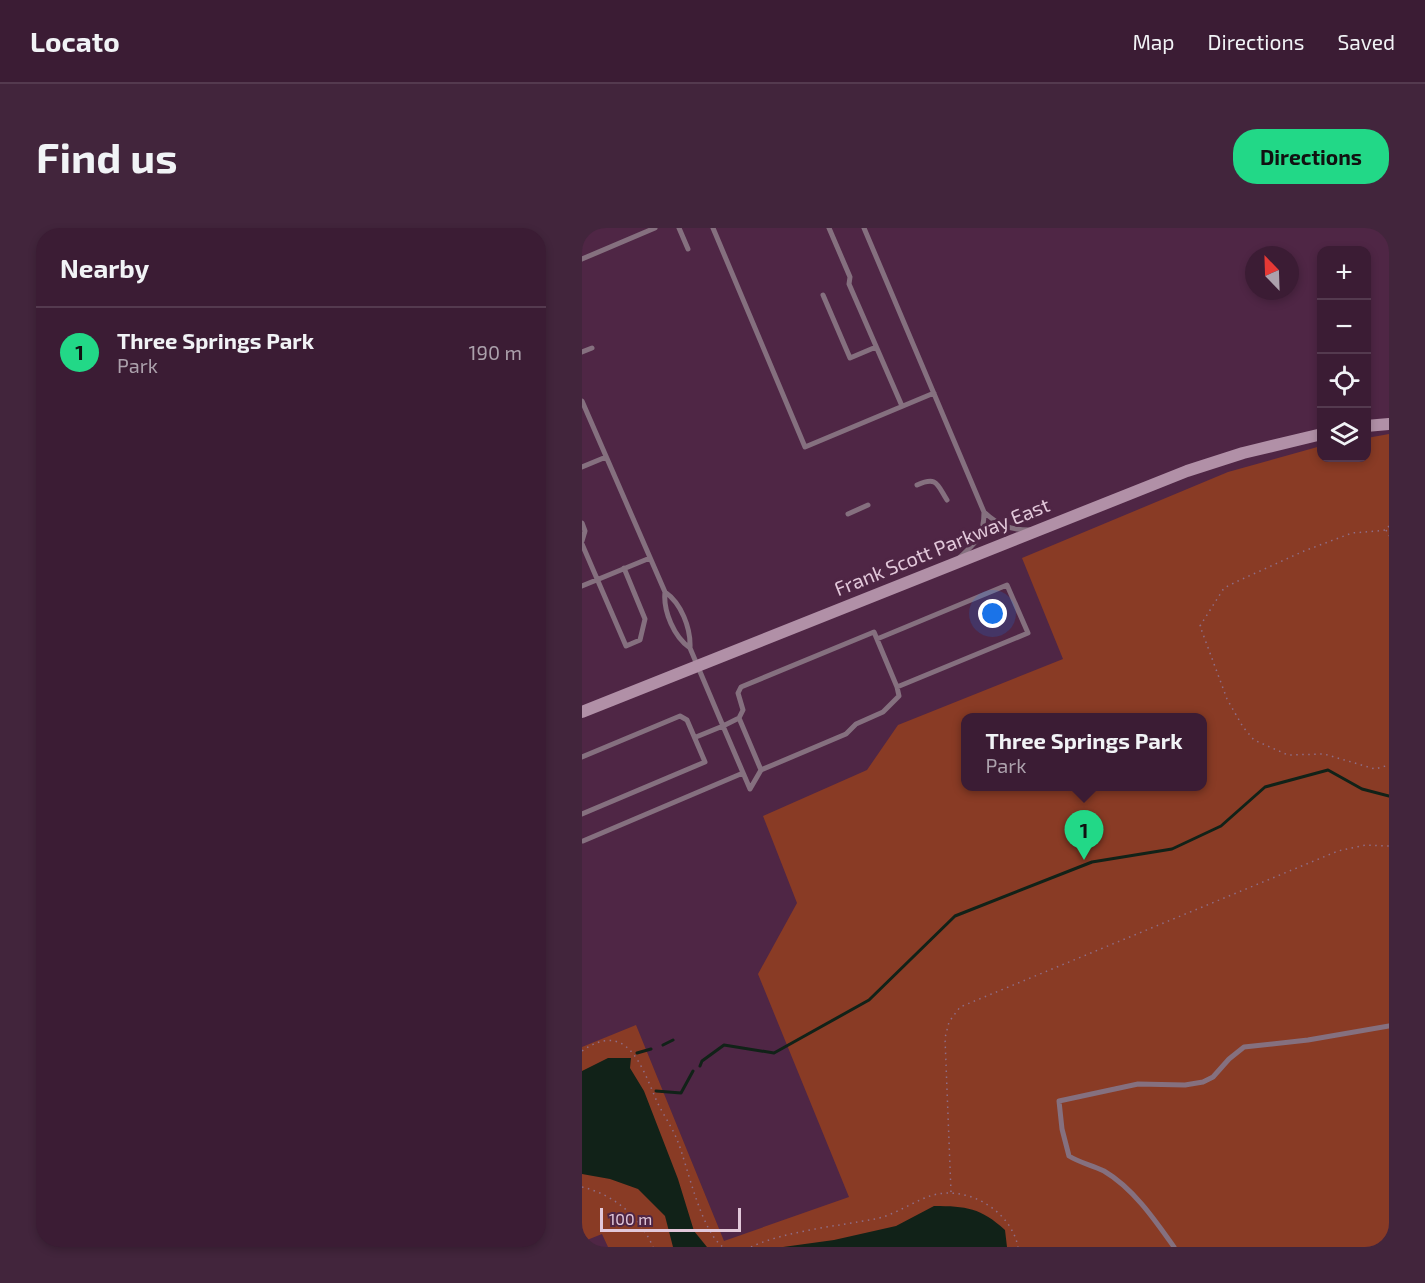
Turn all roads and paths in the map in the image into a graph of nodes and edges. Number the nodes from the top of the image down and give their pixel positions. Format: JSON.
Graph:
{"nodes":[{"id":1,"x":655,"y":228,"type":"edge"},
{"id":2,"x":679,"y":228,"type":"edge"},
{"id":3,"x":722,"y":228,"type":"edge"},
{"id":4,"x":829,"y":228,"type":"edge"},
{"id":5,"x":864,"y":228,"type":"edge"},
{"id":6,"x":713,"y":230,"type":"edge"},
{"id":7,"x":688,"y":249,"type":"dead end"},
{"id":8,"x":582,"y":259,"type":"edge"},
{"id":9,"x":823,"y":295,"type":"dead end"},
{"id":10,"x":876,"y":347,"type":"junction"},
{"id":11,"x":592,"y":348,"type":"dead end"},
{"id":12,"x":582,"y":352,"type":"edge"},
{"id":13,"x":934,"y":393,"type":"junction"},
{"id":14,"x":582,"y":401,"type":"edge"},
{"id":15,"x":902,"y":406,"type":"junction"},
{"id":16,"x":1389,"y":424,"type":"edge"},
{"id":17,"x":1371,"y":426,"type":"edge"},
{"id":18,"x":1317,"y":436,"type":"edge"},
{"id":19,"x":606,"y":457,"type":"junction"},
{"id":20,"x":582,"y":467,"type":"edge"},
{"id":21,"x":917,"y":484,"type":"dead end"},
{"id":22,"x":947,"y":500,"type":"dead end"},
{"id":23,"x":868,"y":505,"type":"dead end"},
{"id":24,"x":984,"y":512,"type":"junction"},
{"id":25,"x":848,"y":514,"type":"dead end"},
{"id":26,"x":582,"y":523,"type":"edge"},
{"id":27,"x":1389,"y":526,"type":"edge"},
{"id":28,"x":1037,"y":530,"type":"junction"},
{"id":29,"x":1386,"y":530,"type":"junction"},
{"id":30,"x":1389,"y":536,"type":"edge"},
{"id":31,"x":582,"y":543,"type":"edge"},
{"id":32,"x":650,"y":558,"type":"junction"},
{"id":33,"x":954,"y":563,"type":"junction"},
{"id":34,"x":624,"y":568,"type":"junction"},
{"id":35,"x":597,"y":580,"type":"junction"},
{"id":36,"x":582,"y":586,"type":"edge"},
{"id":37,"x":665,"y":592,"type":"junction"},
{"id":38,"x":877,"y":639,"type":"junction"},
{"id":39,"x":690,"y":648,"type":"junction"},
{"id":40,"x":697,"y":665,"type":"junction"},
{"id":41,"x":897,"y":687,"type":"junction"},
{"id":42,"x":582,"y":712,"type":"edge"},
{"id":43,"x":739,"y":718,"type":"junction"},
{"id":44,"x":723,"y":726,"type":"junction"},
{"id":45,"x":696,"y":737,"type":"junction"},
{"id":46,"x":582,"y":757,"type":"edge"},
{"id":47,"x":1389,"y":765,"type":"edge"},
{"id":48,"x":761,"y":770,"type":"junction"},
{"id":49,"x":743,"y":773,"type":"junction"},
{"id":50,"x":582,"y":814,"type":"edge"},
{"id":51,"x":583,"y":841,"type":"edge"},
{"id":52,"x":1389,"y":846,"type":"edge"},
{"id":53,"x":1389,"y":1026,"type":"edge"},
{"id":54,"x":582,"y":1051,"type":"edge"},
{"id":55,"x":582,"y":1187,"type":"edge"},
{"id":56,"x":951,"y":1192,"type":"junction"},
{"id":57,"x":653,"y":1247,"type":"edge"},
{"id":58,"x":723,"y":1247,"type":"edge"},
{"id":59,"x":751,"y":1247,"type":"edge"},
{"id":60,"x":1018,"y":1247,"type":"edge"},
{"id":61,"x":1174,"y":1247,"type":"edge"}],
"edges":[{"from":1,"to":8,"type":"lane"},
{"from":2,"to":7,"type":"lane"},
{"from":3,"to":6,"type":"lane"},
{"from":4,"to":10,"type":"lane"},
{"from":5,"to":13,"type":"lane"},
{"from":6,"to":15,"type":"lane"},
{"from":9,"to":10,"type":"lane"},
{"from":10,"to":15,"type":"lane"},
{"from":11,"to":12,"type":"lane"},
{"from":13,"to":15,"type":"lane"},
{"from":13,"to":24,"type":"lane"},
{"from":14,"to":19,"type":"lane"},
{"from":16,"to":17,"type":"main road"},
{"from":18,"to":28,"type":"main road","name":"Frank Scott Parkway East"},
{"from":19,"to":20,"type":"lane"},
{"from":19,"to":32,"type":"lane"},
{"from":21,"to":22,"type":"lane"},
{"from":23,"to":25,"type":"lane"},
{"from":24,"to":28,"type":"lane"},
{"from":24,"to":33,"type":"lane"},
{"from":26,"to":31,"type":"lane"},
{"from":27,"to":29,"type":"path"},
{"from":28,"to":33,"type":"main road","name":"Frank Scott Parkway East"},
{"from":29,"to":30,"type":"path"},
{"from":29,"to":47,"type":"path"},
{"from":31,"to":35,"type":"lane"},
{"from":32,"to":34,"type":"lane"},
{"from":32,"to":37,"type":"lane"},
{"from":33,"to":40,"type":"main road","name":"Frank Scott Parkway East"},
{"from":34,"to":35,"type":"lane"},
{"from":34,"to":35,"type":"lane"},
{"from":35,"to":36,"type":"lane"},
{"from":37,"to":39,"type":"lane"},
{"from":37,"to":39,"type":"lane"},
{"from":38,"to":41,"type":"lane"},
{"from":38,"to":41,"type":"lane"},
{"from":38,"to":43,"type":"lane"},
{"from":39,"to":40,"type":"lane"},
{"from":40,"to":42,"type":"main road","name":"Frank Scott Parkway East"},
{"from":40,"to":44,"type":"lane"},
{"from":41,"to":48,"type":"lane"},
{"from":43,"to":44,"type":"lane"},
{"from":43,"to":48,"type":"lane"},
{"from":44,"to":45,"type":"lane"},
{"from":44,"to":49,"type":"lane"},
{"from":45,"to":46,"type":"lane"},
{"from":45,"to":50,"type":"lane"},
{"from":48,"to":49,"type":"lane"},
{"from":49,"to":51,"type":"lane"},
{"from":52,"to":56,"type":"path"},
{"from":53,"to":61,"type":"lane"},
{"from":54,"to":58,"type":"path"},
{"from":55,"to":57,"type":"path"},
{"from":56,"to":59,"type":"path"},
{"from":56,"to":60,"type":"path"}]}
